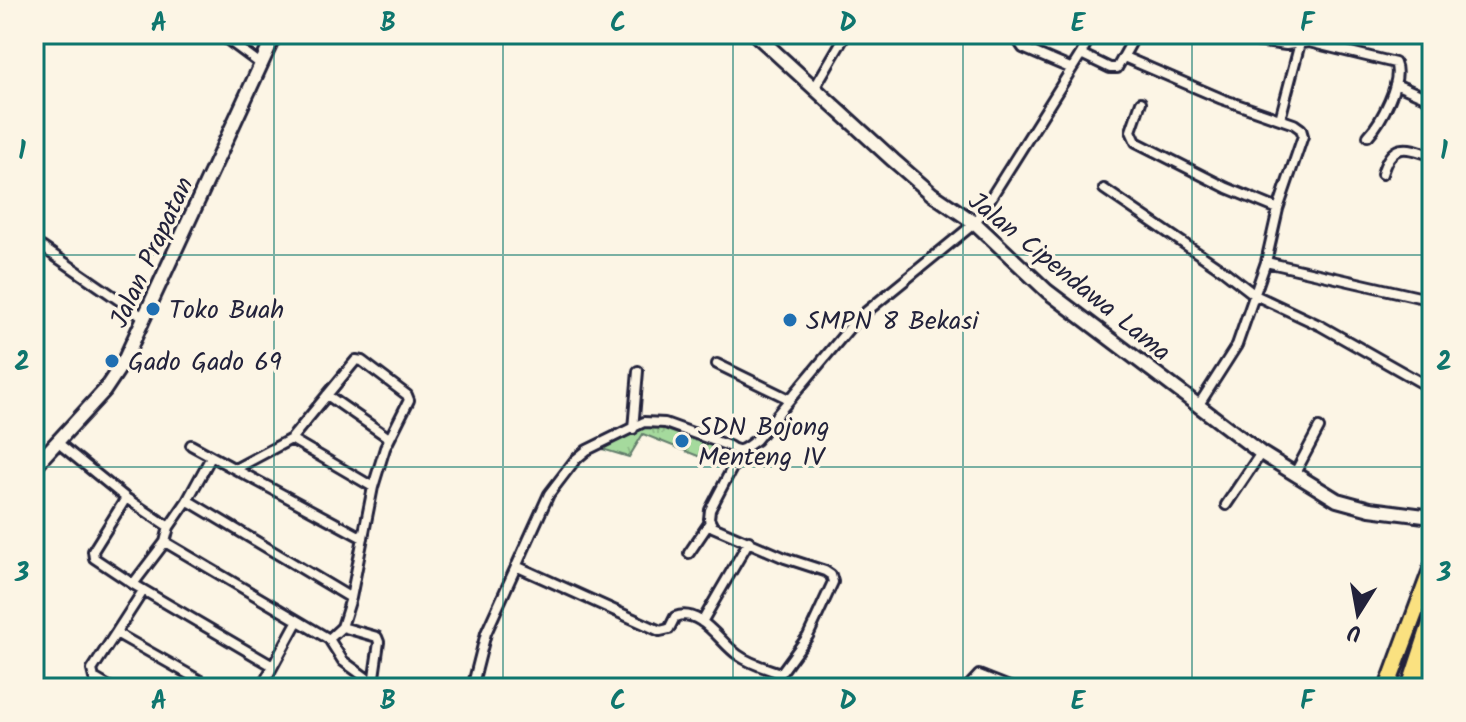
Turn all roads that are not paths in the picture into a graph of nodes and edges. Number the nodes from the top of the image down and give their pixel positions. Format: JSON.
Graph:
{"nodes":[{"id":1,"x":220,"y":34,"type":"edge"},
{"id":2,"x":275,"y":34,"type":"edge"},
{"id":3,"x":755,"y":34,"type":"edge"},
{"id":4,"x":846,"y":34,"type":"edge"},
{"id":5,"x":1023,"y":34,"type":"edge"},
{"id":6,"x":1091,"y":34,"type":"edge"},
{"id":7,"x":1136,"y":34,"type":"edge"},
{"id":8,"x":1202,"y":34,"type":"edge"},
{"id":9,"x":1300,"y":43,"type":"junction"},
{"id":10,"x":1081,"y":54,"type":"junction"},
{"id":11,"x":1124,"y":57,"type":"junction"},
{"id":12,"x":262,"y":65,"type":"junction"},
{"id":13,"x":1070,"y":68,"type":"junction"},
{"id":14,"x":1395,"y":84,"type":"junction"},
{"id":15,"x":815,"y":87,"type":"junction"},
{"id":16,"x":1432,"y":100,"type":"edge"},
{"id":17,"x":1141,"y":102,"type":"dead end"},
{"id":18,"x":1280,"y":119,"type":"junction"},
{"id":19,"x":1368,"y":136,"type":"dead end"},
{"id":20,"x":1432,"y":156,"type":"edge"},
{"id":21,"x":1382,"y":174,"type":"dead end"},
{"id":22,"x":1104,"y":189,"type":"dead end"},
{"id":23,"x":1278,"y":209,"type":"junction"},
{"id":24,"x":975,"y":223,"type":"junction"},
{"id":25,"x":34,"y":248,"type":"edge"},
{"id":26,"x":1266,"y":262,"type":"junction"},
{"id":27,"x":1255,"y":295,"type":"junction"},
{"id":28,"x":1432,"y":300,"type":"edge"},
{"id":29,"x":145,"y":318,"type":"junction"},
{"id":30,"x":717,"y":364,"type":"dead end"},
{"id":31,"x":638,"y":371,"type":"dead end"},
{"id":32,"x":327,"y":395,"type":"junction"},
{"id":33,"x":1432,"y":397,"type":"edge"},
{"id":34,"x":789,"y":399,"type":"junction"},
{"id":35,"x":1198,"y":406,"type":"junction"},
{"id":36,"x":1319,"y":428,"type":"dead end"},
{"id":37,"x":633,"y":429,"type":"junction"},
{"id":38,"x":389,"y":438,"type":"junction"},
{"id":39,"x":291,"y":439,"type":"junction"},
{"id":40,"x":57,"y":442,"type":"junction"},
{"id":41,"x":191,"y":445,"type":"dead end"},
{"id":42,"x":741,"y":451,"type":"junction"},
{"id":43,"x":1261,"y":453,"type":"junction"},
{"id":44,"x":211,"y":457,"type":"junction"},
{"id":45,"x":34,"y":467,"type":"edge"},
{"id":46,"x":235,"y":469,"type":"junction"},
{"id":47,"x":1294,"y":475,"type":"junction"},
{"id":48,"x":373,"y":487,"type":"junction"},
{"id":49,"x":126,"y":498,"type":"junction"},
{"id":50,"x":187,"y":501,"type":"junction"},
{"id":51,"x":1226,"y":505,"type":"dead end"},
{"id":52,"x":1432,"y":517,"type":"edge"},
{"id":53,"x":710,"y":522,"type":"junction"},
{"id":54,"x":169,"y":527,"type":"junction"},
{"id":55,"x":363,"y":538,"type":"junction"},
{"id":56,"x":749,"y":541,"type":"junction"},
{"id":57,"x":165,"y":542,"type":"junction"},
{"id":58,"x":689,"y":553,"type":"dead end"},
{"id":59,"x":516,"y":566,"type":"junction"},
{"id":60,"x":1432,"y":567,"type":"edge"},
{"id":61,"x":133,"y":584,"type":"junction"},
{"id":62,"x":1432,"y":584,"type":"edge"},
{"id":63,"x":143,"y":591,"type":"junction"},
{"id":64,"x":351,"y":598,"type":"junction"},
{"id":65,"x":1432,"y":618,"type":"edge"},
{"id":66,"x":297,"y":622,"type":"junction"},
{"id":67,"x":702,"y":622,"type":"junction"},
{"id":68,"x":342,"y":627,"type":"junction"},
{"id":69,"x":116,"y":633,"type":"junction"},
{"id":70,"x":329,"y":639,"type":"junction"},
{"id":71,"x":1432,"y":652,"type":"edge"},
{"id":72,"x":273,"y":666,"type":"junction"},
{"id":73,"x":780,"y":673,"type":"junction"},
{"id":74,"x":1432,"y":679,"type":"edge"},
{"id":75,"x":377,"y":686,"type":"edge"},
{"id":76,"x":111,"y":688,"type":"edge"},
{"id":77,"x":213,"y":688,"type":"edge"},
{"id":78,"x":261,"y":688,"type":"edge"},
{"id":79,"x":472,"y":688,"type":"edge"},
{"id":80,"x":770,"y":688,"type":"edge"},
{"id":81,"x":967,"y":688,"type":"edge"},
{"id":82,"x":1012,"y":688,"type":"edge"},
{"id":83,"x":1387,"y":688,"type":"edge"},
{"id":84,"x":1397,"y":688,"type":"edge"},
{"id":85,"x":1409,"y":688,"type":"edge"},
{"id":86,"x":1419,"y":688,"type":"edge"},
{"id":87,"x":1429,"y":688,"type":"edge"}],
"edges":[{"from":1,"to":12,"type":"street"},
{"from":2,"to":12,"type":"street","name":"Jalan Prapatan"},
{"from":3,"to":15,"type":"street","name":"Jalan Cipendawa Lama"},
{"from":4,"to":15,"type":"street"},
{"from":5,"to":13,"type":"street"},
{"from":6,"to":10,"type":"street"},
{"from":7,"to":11,"type":"street"},
{"from":8,"to":9,"type":"street"},
{"from":9,"to":14,"type":"street"},
{"from":9,"to":18,"type":"street"},
{"from":10,"to":11,"type":"street"},
{"from":10,"to":13,"type":"street"},
{"from":11,"to":18,"type":"street"},
{"from":12,"to":29,"type":"street","name":"Jalan Prapatan"},
{"from":13,"to":24,"type":"street"},
{"from":14,"to":16,"type":"street"},
{"from":14,"to":19,"type":"street"},
{"from":15,"to":24,"type":"street","name":"Jalan Cipendawa Lama"},
{"from":17,"to":23,"type":"street"},
{"from":18,"to":23,"type":"street"},
{"from":20,"to":21,"type":"street"},
{"from":22,"to":27,"type":"street"},
{"from":23,"to":26,"type":"street"},
{"from":24,"to":34,"type":"street"},
{"from":24,"to":35,"type":"street","name":"Jalan Cipendawa Lama"},
{"from":25,"to":29,"type":"street"},
{"from":26,"to":27,"type":"street"},
{"from":26,"to":28,"type":"street"},
{"from":27,"to":33,"type":"street"},
{"from":27,"to":35,"type":"street"},
{"from":29,"to":40,"type":"street","name":"Jalan Prapatan"},
{"from":30,"to":34,"type":"street"},
{"from":31,"to":37,"type":"street"},
{"from":32,"to":38,"type":"street"},
{"from":32,"to":38,"type":"street"},
{"from":32,"to":39,"type":"street"},
{"from":34,"to":42,"type":"street"},
{"from":35,"to":43,"type":"street","name":"Jalan Cipendawa Lama"},
{"from":36,"to":47,"type":"street"},
{"from":37,"to":42,"type":"street"},
{"from":37,"to":59,"type":"street"},
{"from":38,"to":48,"type":"street"},
{"from":39,"to":46,"type":"street"},
{"from":39,"to":48,"type":"street"},
{"from":40,"to":45,"type":"street","name":"Jalan Prapatan"},
{"from":40,"to":49,"type":"street"},
{"from":41,"to":44,"type":"street"},
{"from":42,"to":53,"type":"street"},
{"from":43,"to":47,"type":"street","name":"Jalan Cipendawa Lama"},
{"from":43,"to":51,"type":"street"},
{"from":44,"to":46,"type":"street"},
{"from":44,"to":50,"type":"street"},
{"from":46,"to":55,"type":"street"},
{"from":47,"to":52,"type":"street","name":"Jalan Cipendawa Lama"},
{"from":48,"to":55,"type":"street"},
{"from":49,"to":54,"type":"street"},
{"from":49,"to":61,"type":"street"},
{"from":50,"to":54,"type":"street"},
{"from":50,"to":64,"type":"street"},
{"from":53,"to":56,"type":"street"},
{"from":53,"to":58,"type":"street"},
{"from":54,"to":57,"type":"street"},
{"from":55,"to":64,"type":"street"},
{"from":56,"to":67,"type":"street"},
{"from":56,"to":73,"type":"street"},
{"from":57,"to":61,"type":"street"},
{"from":57,"to":66,"type":"street"},
{"from":59,"to":67,"type":"street"},
{"from":59,"to":79,"type":"street"},
{"from":60,"to":83,"type":"main road"},
{"from":61,"to":63,"type":"street"},
{"from":62,"to":84,"type":"main road"},
{"from":63,"to":69,"type":"street"},
{"from":63,"to":72,"type":"street"},
{"from":64,"to":68,"type":"street"},
{"from":65,"to":85,"type":"main road"},
{"from":66,"to":70,"type":"street"},
{"from":66,"to":72,"type":"street"},
{"from":67,"to":73,"type":"street"},
{"from":68,"to":70,"type":"street"},
{"from":68,"to":75,"type":"street"},
{"from":69,"to":76,"type":"street"},
{"from":69,"to":77,"type":"street"},
{"from":70,"to":75,"type":"street"},
{"from":71,"to":86,"type":"main road"},
{"from":72,"to":78,"type":"street"},
{"from":73,"to":80,"type":"street"},
{"from":74,"to":87,"type":"main road"},
{"from":81,"to":82,"type":"street"}]}
